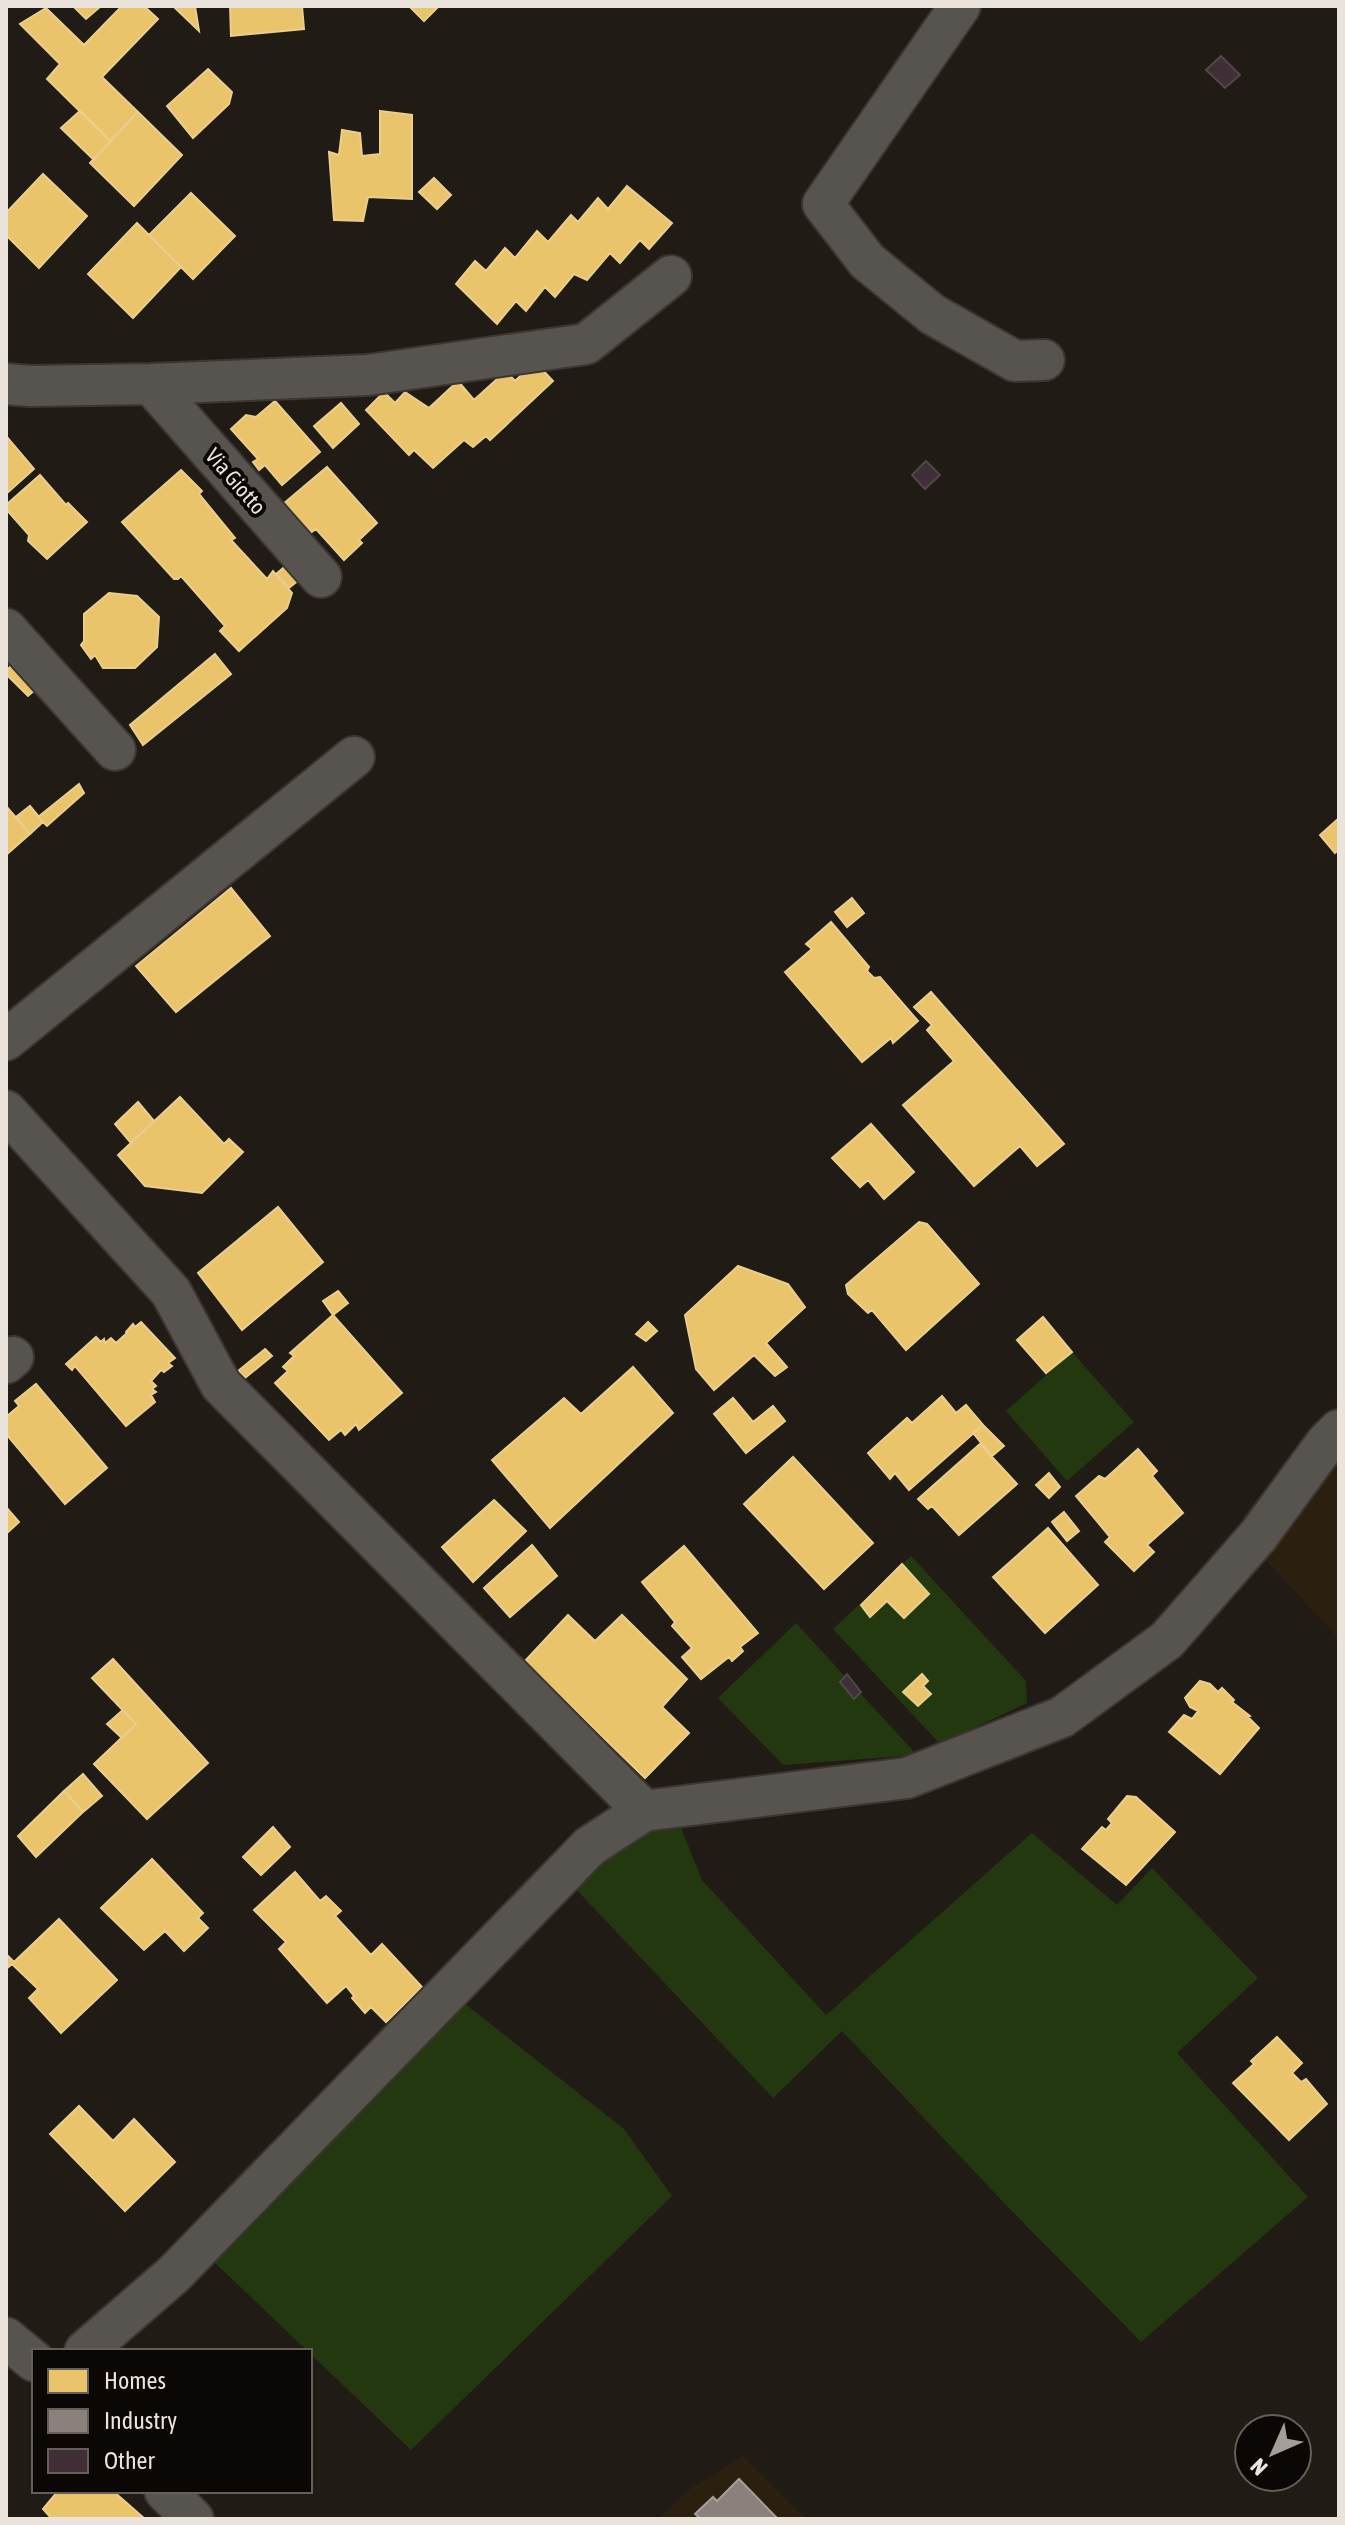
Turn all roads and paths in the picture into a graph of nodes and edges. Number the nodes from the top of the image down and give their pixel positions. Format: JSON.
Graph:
{"nodes":[{"id":1,"x":960,"y":6,"type":"edge"},
{"id":2,"x":671,"y":276,"type":"dead end"},
{"id":3,"x":1044,"y":360,"type":"dead end"},
{"id":4,"x":6,"y":384,"type":"edge"},
{"id":5,"x":151,"y":384,"type":"junction"},
{"id":6,"x":321,"y":577,"type":"dead end"},
{"id":7,"x":6,"y":629,"type":"edge"},
{"id":8,"x":115,"y":750,"type":"dead end"},
{"id":9,"x":354,"y":757,"type":"dead end"},
{"id":10,"x":6,"y":1040,"type":"edge"},
{"id":11,"x":6,"y":1111,"type":"edge"},
{"id":12,"x":1339,"y":1430,"type":"edge"},
{"id":13,"x":644,"y":1811,"type":"junction"},
{"id":14,"x":6,"y":2338,"type":"edge"},
{"id":15,"x":87,"y":2349,"type":"edge"},
{"id":16,"x":32,"y":2359,"type":"edge"},
{"id":17,"x":167,"y":2493,"type":"edge"},
{"id":18,"x":193,"y":2519,"type":"edge"}],
"edges":[{"from":1,"to":3,"type":"street"},
{"from":2,"to":5,"type":"street"},
{"from":4,"to":5,"type":"street"},
{"from":5,"to":6,"type":"street","name":"Via Giotto"},
{"from":7,"to":8,"type":"street"},
{"from":9,"to":10,"type":"street"},
{"from":11,"to":13,"type":"street"},
{"from":12,"to":13,"type":"street"},
{"from":13,"to":15,"type":"street"},
{"from":14,"to":16,"type":"street"},
{"from":17,"to":18,"type":"street"}]}
